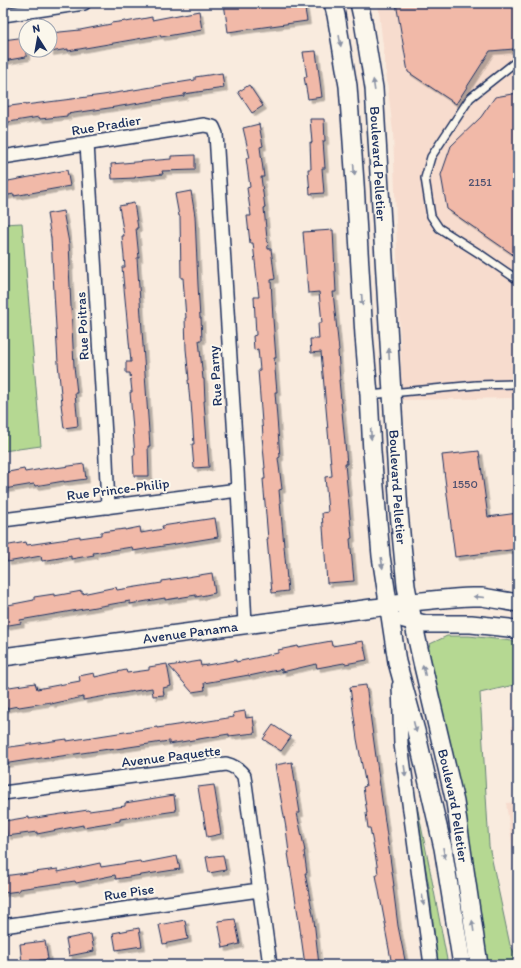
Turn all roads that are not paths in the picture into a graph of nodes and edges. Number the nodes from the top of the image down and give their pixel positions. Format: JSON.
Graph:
{"nodes":[{"id":1,"x":84,"y":3,"type":"edge"},
{"id":2,"x":333,"y":3,"type":"edge"},
{"id":3,"x":359,"y":3,"type":"edge"},
{"id":4,"x":3,"y":15,"type":"edge"},
{"id":5,"x":518,"y":60,"type":"edge"},
{"id":6,"x":214,"y":127,"type":"joint"},
{"id":7,"x":87,"y":144,"type":"junction"},
{"id":8,"x":3,"y":157,"type":"edge"},
{"id":9,"x":518,"y":280,"type":"edge"},
{"id":10,"x":518,"y":384,"type":"edge"},
{"id":11,"x":391,"y":393,"type":"junction"},
{"id":12,"x":369,"y":395,"type":"junction"},
{"id":13,"x":238,"y":490,"type":"junction"},
{"id":14,"x":108,"y":507,"type":"junction"},
{"id":15,"x":3,"y":520,"type":"edge"},
{"id":16,"x":409,"y":602,"type":"junction"},
{"id":17,"x":518,"y":603,"type":"edge"},
{"id":18,"x":386,"y":610,"type":"junction"},
{"id":19,"x":413,"y":621,"type":"junction"},
{"id":20,"x":245,"y":624,"type":"junction"},
{"id":21,"x":518,"y":630,"type":"edge"},
{"id":22,"x":3,"y":657,"type":"edge"},
{"id":23,"x":397,"y":662,"type":"junction"},
{"id":24,"x":3,"y":793,"type":"edge"},
{"id":25,"x":259,"y":890,"type":"junction"},
{"id":26,"x":3,"y":926,"type":"edge"},
{"id":27,"x":270,"y":965,"type":"edge"},
{"id":28,"x":431,"y":965,"type":"edge"},
{"id":29,"x":462,"y":965,"type":"edge"},
{"id":30,"x":479,"y":965,"type":"edge"}],
"edges":[{"from":1,"to":4,"type":"street"},
{"from":2,"to":12,"type":"street","name":"Boulevard Pelletier","one_way":true},
{"from":11,"to":3,"type":"street","name":"Boulevard Pelletier","one_way":true},
{"from":5,"to":9,"type":"lane"},
{"from":6,"to":7,"type":"street","name":"Rue Pradier"},
{"from":6,"to":13,"type":"street","name":"Rue Parny"},
{"from":7,"to":8,"type":"street","name":"Rue Pradier"},
{"from":7,"to":14,"type":"street","name":"Rue Poitras"},
{"from":10,"to":11,"type":"lane"},
{"from":11,"to":12,"type":"lane"},
{"from":11,"to":16,"type":"street","name":"Boulevard Pelletier"},
{"from":12,"to":18,"type":"street","name":"Boulevard Pelletier","one_way":true},
{"from":13,"to":14,"type":"street","name":"Rue Prince-Philip"},
{"from":13,"to":20,"type":"street","name":"Rue Parny"},
{"from":14,"to":15,"type":"street","name":"Rue Prince-Philip"},
{"from":17,"to":16,"type":"street","name":"Avenue Panama","one_way":true},
{"from":16,"to":18,"type":"street","name":"Avenue Panama"},
{"from":16,"to":19,"type":"street","name":"Boulevard Pelletier"},
{"from":18,"to":19,"type":"street","name":"Avenue Panama"},
{"from":18,"to":20,"type":"street","name":"Avenue Panama"},
{"from":18,"to":23,"type":"street","name":"Boulevard Pelletier"},
{"from":19,"to":21,"type":"street","name":"Avenue Panama"},
{"from":30,"to":19,"type":"street","name":"Boulevard Pelletier","one_way":true},
{"from":20,"to":22,"type":"street","name":"Avenue Panama"},
{"from":23,"to":28,"type":"street","name":"Boulevard Pelletier","one_way":true},
{"from":23,"to":29,"type":"street","name":"Boulevard Pelletier","one_way":true},
{"from":24,"to":25,"type":"street","name":"Avenue Paquette"},
{"from":25,"to":26,"type":"street","name":"Rue Pise"},
{"from":25,"to":27,"type":"street","name":"Avenue Paquette"}]}
